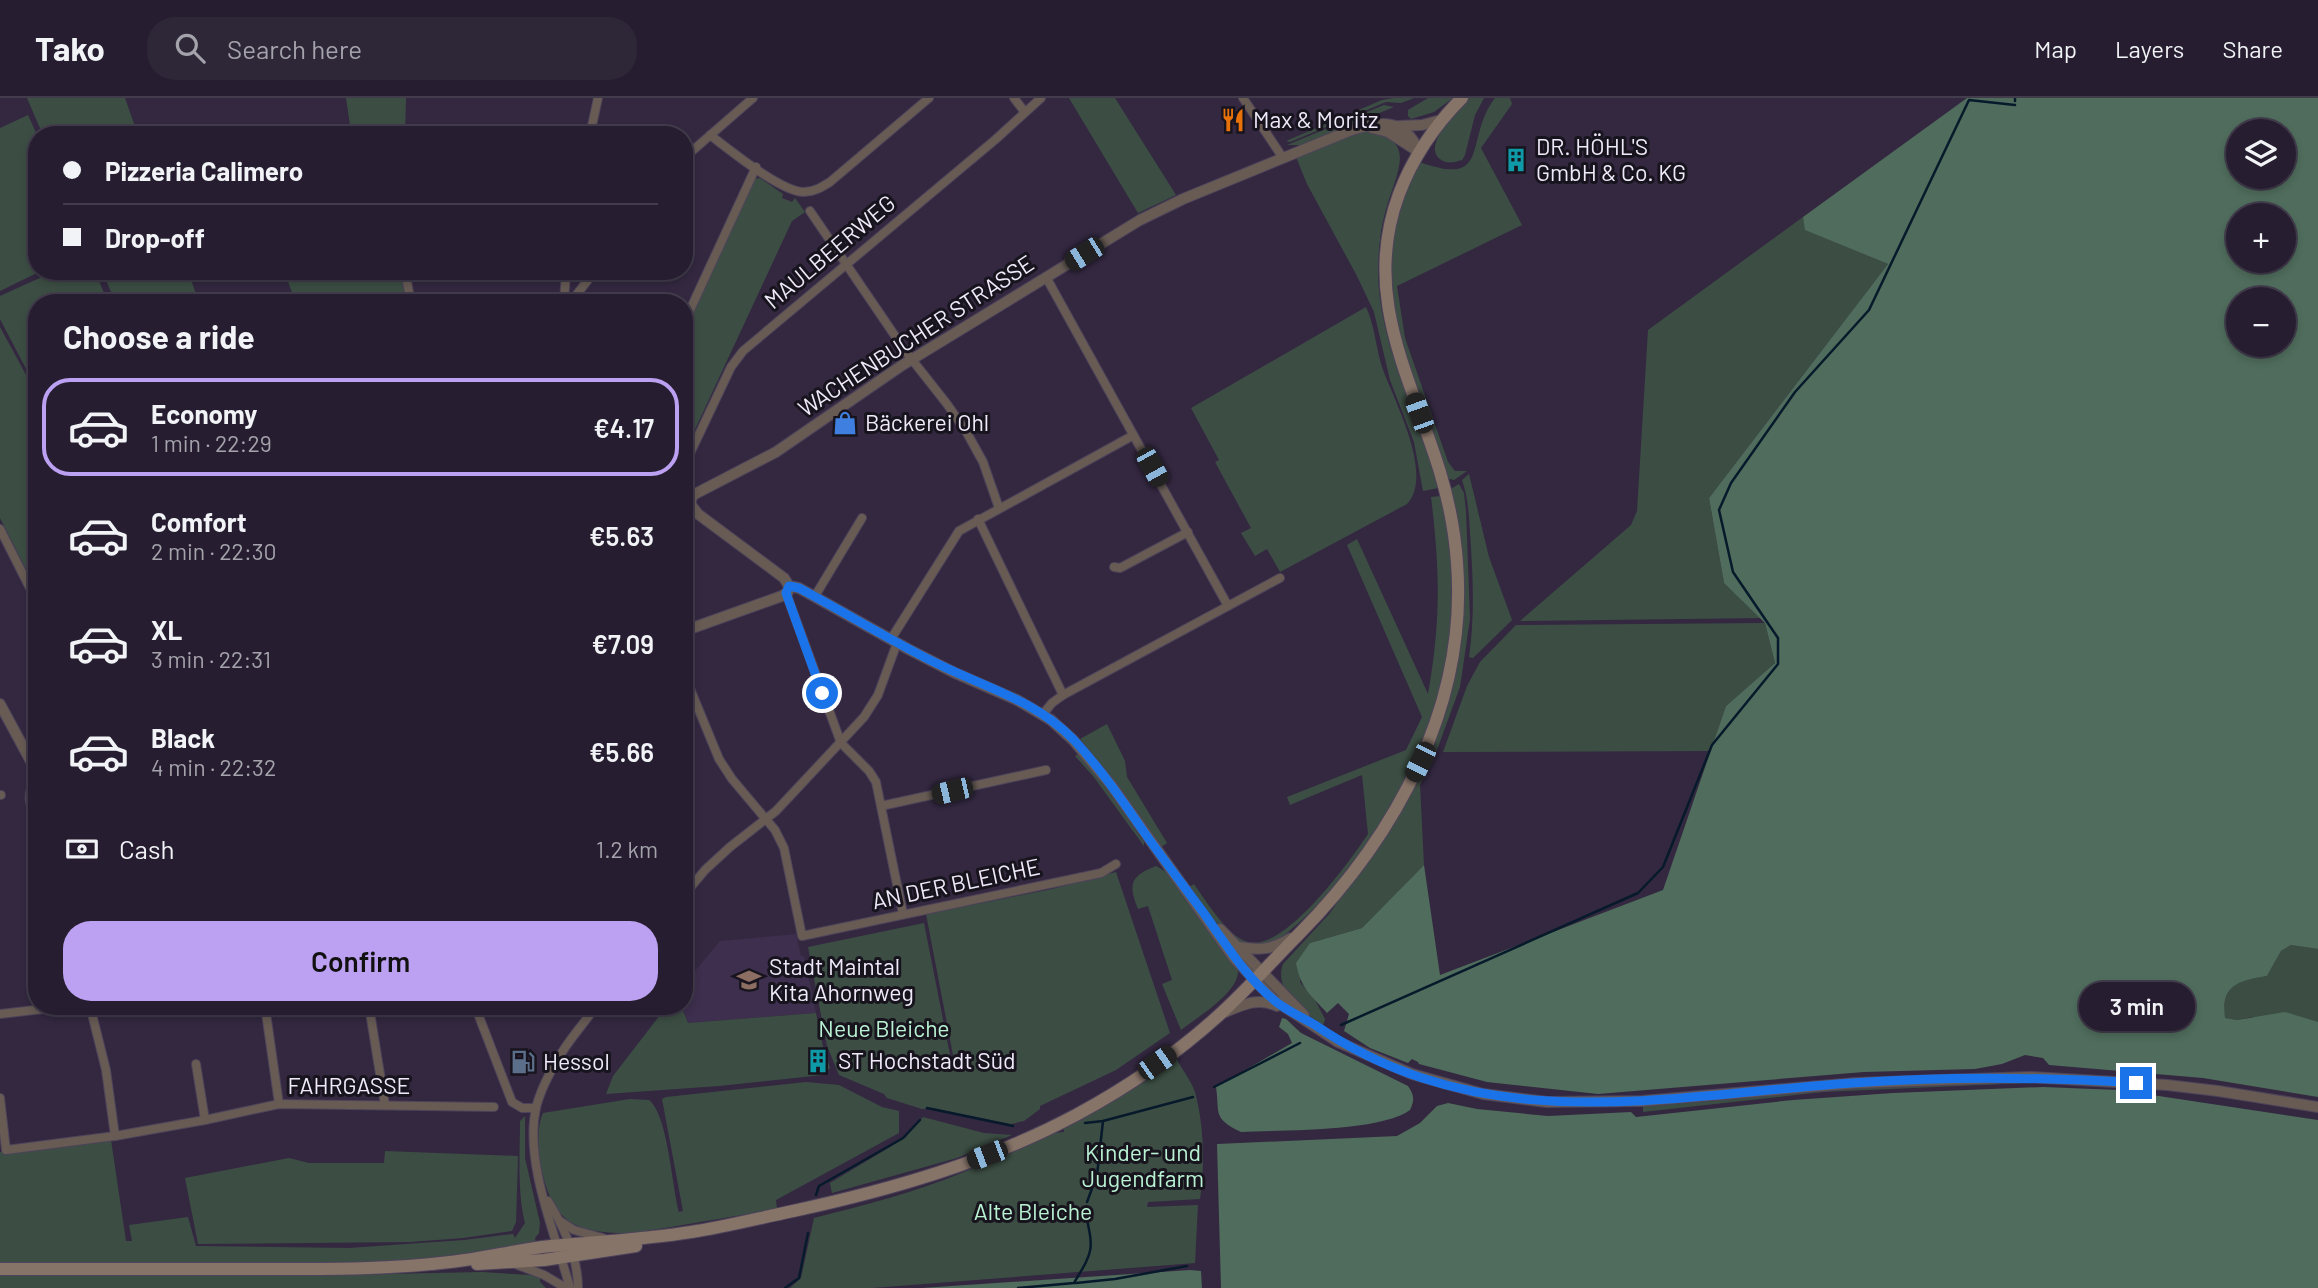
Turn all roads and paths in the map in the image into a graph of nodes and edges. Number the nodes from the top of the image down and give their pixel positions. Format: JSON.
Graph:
{"nodes":[{"id":1,"x":598,"y":98,"type":"edge"},
{"id":2,"x":753,"y":98,"type":"edge"},
{"id":3,"x":929,"y":98,"type":"edge"},
{"id":4,"x":1014,"y":98,"type":"edge"},
{"id":5,"x":1041,"y":98,"type":"edge"},
{"id":6,"x":1243,"y":98,"type":"edge"},
{"id":7,"x":1462,"y":98,"type":"edge"},
{"id":8,"x":1024,"y":111,"type":"junction"},
{"id":9,"x":1441,"y":120,"type":"junction"},
{"id":10,"x":592,"y":126,"type":"edge"},
{"id":11,"x":1396,"y":126,"type":"junction"},
{"id":12,"x":1360,"y":127,"type":"junction"},
{"id":13,"x":710,"y":135,"type":"junction"},
{"id":14,"x":693,"y":150,"type":"edge"},
{"id":15,"x":1419,"y":152,"type":"junction"},
{"id":16,"x":1283,"y":158,"type":"junction"},
{"id":17,"x":756,"y":167,"type":"junction"},
{"id":18,"x":810,"y":211,"type":"dead end"},
{"id":19,"x":846,"y":263,"type":"junction"},
{"id":20,"x":1046,"y":277,"type":"junction"},
{"id":21,"x":693,"y":304,"type":"edge"},
{"id":22,"x":913,"y":359,"type":"junction"},
{"id":23,"x":1132,"y":436,"type":"junction"},
{"id":24,"x":693,"y":448,"type":"edge"},
{"id":25,"x":693,"y":496,"type":"edge"},
{"id":26,"x":693,"y":508,"type":"edge"},
{"id":27,"x":999,"y":508,"type":"junction"},
{"id":28,"x":862,"y":518,"type":"dead end"},
{"id":29,"x":978,"y":519,"type":"junction"},
{"id":30,"x":0,"y":528,"type":"edge"},
{"id":31,"x":1188,"y":532,"type":"junction"},
{"id":32,"x":1114,"y":568,"type":"dead end"},
{"id":33,"x":1280,"y":578,"type":"dead end"},
{"id":34,"x":28,"y":584,"type":"edge"},
{"id":35,"x":788,"y":589,"type":"junction"},
{"id":36,"x":815,"y":596,"type":"junction"},
{"id":37,"x":1228,"y":606,"type":"junction"},
{"id":38,"x":693,"y":627,"type":"edge"},
{"id":39,"x":894,"y":641,"type":"junction"},
{"id":40,"x":1063,"y":695,"type":"junction"},
{"id":41,"x":693,"y":696,"type":"edge"},
{"id":42,"x":0,"y":704,"type":"edge"},
{"id":43,"x":1043,"y":714,"type":"junction"},
{"id":44,"x":841,"y":743,"type":"junction"},
{"id":45,"x":28,"y":757,"type":"edge"},
{"id":46,"x":1046,"y":770,"type":"dead end"},
{"id":47,"x":881,"y":806,"type":"junction"},
{"id":48,"x":766,"y":819,"type":"junction"},
{"id":49,"x":1116,"y":864,"type":"dead end"},
{"id":50,"x":693,"y":885,"type":"edge"},
{"id":51,"x":903,"y":914,"type":"junction"},
{"id":52,"x":1205,"y":915,"type":"junction"},
{"id":53,"x":1300,"y":933,"type":"junction"},
{"id":54,"x":1239,"y":947,"type":"junction"},
{"id":55,"x":1259,"y":977,"type":"junction"},
{"id":56,"x":1287,"y":1010,"type":"junction"},
{"id":57,"x":28,"y":1011,"type":"edge"},
{"id":58,"x":0,"y":1014,"type":"edge"},
{"id":59,"x":1220,"y":1014,"type":"junction"},
{"id":60,"x":92,"y":1015,"type":"edge"},
{"id":61,"x":266,"y":1015,"type":"edge"},
{"id":62,"x":370,"y":1015,"type":"edge"},
{"id":63,"x":478,"y":1015,"type":"edge"},
{"id":64,"x":589,"y":1015,"type":"edge"},
{"id":65,"x":1311,"y":1023,"type":"junction"},
{"id":66,"x":196,"y":1064,"type":"dead end"},
{"id":67,"x":0,"y":1098,"type":"edge"},
{"id":68,"x":279,"y":1104,"type":"junction"},
{"id":69,"x":384,"y":1105,"type":"junction"},
{"id":70,"x":494,"y":1107,"type":"dead end"},
{"id":71,"x":2318,"y":1107,"type":"edge"},
{"id":72,"x":536,"y":1108,"type":"junction"},
{"id":73,"x":205,"y":1120,"type":"junction"},
{"id":74,"x":115,"y":1136,"type":"junction"},
{"id":75,"x":544,"y":1195,"type":"junction"},
{"id":76,"x":561,"y":1221,"type":"junction"},
{"id":77,"x":691,"y":1233,"type":"junction"},
{"id":78,"x":614,"y":1241,"type":"junction"},
{"id":79,"x":565,"y":1252,"type":"junction"},
{"id":80,"x":451,"y":1262,"type":"junction"},
{"id":81,"x":512,"y":1263,"type":"junction"},
{"id":82,"x":0,"y":1269,"type":"edge"},
{"id":83,"x":568,"y":1288,"type":"edge"},
{"id":84,"x":578,"y":1288,"type":"edge"}],
"edges":[{"from":1,"to":10,"type":"street"},
{"from":2,"to":13,"type":"street"},
{"from":3,"to":17,"type":"street"},
{"from":4,"to":8,"type":"street"},
{"from":5,"to":8,"type":"street","name":"MAULBEERWEG"},
{"from":6,"to":16,"type":"street"},
{"from":7,"to":9,"type":"main road"},
{"from":8,"to":19,"type":"street","name":"MAULBEERWEG"},
{"from":9,"to":11,"type":"street","name":"WACHENBUCHER STRASSE"},
{"from":9,"to":15,"type":"main road"},
{"from":11,"to":12,"type":"street","name":"WACHENBUCHER STRASSE"},
{"from":11,"to":15,"type":"street"},
{"from":12,"to":15,"type":"street"},
{"from":12,"to":16,"type":"street","name":"WACHENBUCHER STRASSE"},
{"from":13,"to":14,"type":"street"},
{"from":13,"to":17,"type":"street"},
{"from":15,"to":53,"type":"main road"},
{"from":16,"to":20,"type":"street","name":"WACHENBUCHER STRASSE"},
{"from":17,"to":21,"type":"street"},
{"from":18,"to":19,"type":"street"},
{"from":19,"to":22,"type":"street"},
{"from":19,"to":24,"type":"street","name":"MAULBEERWEG"},
{"from":20,"to":22,"type":"street","name":"WACHENBUCHER STRASSE"},
{"from":20,"to":23,"type":"street"},
{"from":22,"to":25,"type":"street","name":"WACHENBUCHER STRASSE"},
{"from":22,"to":27,"type":"street"},
{"from":23,"to":27,"type":"street"},
{"from":23,"to":31,"type":"street"},
{"from":26,"to":35,"type":"street"},
{"from":27,"to":29,"type":"street"},
{"from":28,"to":36,"type":"street"},
{"from":29,"to":39,"type":"street"},
{"from":29,"to":40,"type":"street"},
{"from":30,"to":34,"type":"street"},
{"from":31,"to":32,"type":"street"},
{"from":31,"to":37,"type":"street"},
{"from":33,"to":37,"type":"street"},
{"from":35,"to":36,"type":"street"},
{"from":35,"to":38,"type":"street"},
{"from":35,"to":44,"type":"street"},
{"from":36,"to":39,"type":"street"},
{"from":37,"to":40,"type":"street"},
{"from":39,"to":43,"type":"street"},
{"from":39,"to":44,"type":"street"},
{"from":40,"to":43,"type":"street"},
{"from":41,"to":48,"type":"street"},
{"from":42,"to":45,"type":"street"},
{"from":43,"to":52,"type":"street"},
{"from":44,"to":47,"type":"street"},
{"from":44,"to":48,"type":"street"},
{"from":46,"to":47,"type":"street"},
{"from":47,"to":51,"type":"street"},
{"from":48,"to":50,"type":"street"},
{"from":48,"to":51,"type":"street","name":"AN DER BLEICHE"},
{"from":49,"to":51,"type":"street","name":"AN DER BLEICHE"},
{"from":52,"to":54,"type":"street"},
{"from":52,"to":55,"type":"street"},
{"from":53,"to":54,"type":"street"},
{"from":53,"to":55,"type":"main road"},
{"from":54,"to":55,"type":"street"},
{"from":55,"to":56,"type":"street"},
{"from":55,"to":59,"type":"main road"},
{"from":55,"to":65,"type":"street"},
{"from":56,"to":59,"type":"street"},
{"from":56,"to":65,"type":"street"},
{"from":57,"to":58,"type":"street"},
{"from":59,"to":77,"type":"main road"},
{"from":60,"to":74,"type":"street"},
{"from":61,"to":68,"type":"street"},
{"from":62,"to":69,"type":"street"},
{"from":63,"to":72,"type":"street"},
{"from":64,"to":72,"type":"street"},
{"from":65,"to":71,"type":"street"},
{"from":66,"to":73,"type":"street"},
{"from":67,"to":74,"type":"street","name":"FAHRGASSE"},
{"from":68,"to":69,"type":"street","name":"FAHRGASSE"},
{"from":68,"to":73,"type":"street","name":"FAHRGASSE"},
{"from":69,"to":70,"type":"street","name":"FAHRGASSE"},
{"from":72,"to":75,"type":"street"},
{"from":73,"to":74,"type":"street","name":"FAHRGASSE"},
{"from":75,"to":76,"type":"street"},
{"from":75,"to":79,"type":"street"},
{"from":76,"to":78,"type":"street"},
{"from":76,"to":79,"type":"street"},
{"from":77,"to":78,"type":"main road"},
{"from":77,"to":79,"type":"main road"},
{"from":78,"to":79,"type":"main road"},
{"from":79,"to":80,"type":"main road"},
{"from":79,"to":81,"type":"main road"},
{"from":79,"to":83,"type":"street"},
{"from":79,"to":84,"type":"street"},
{"from":80,"to":81,"type":"main road"},
{"from":80,"to":82,"type":"main road"},
{"from":81,"to":83,"type":"street"}]}
